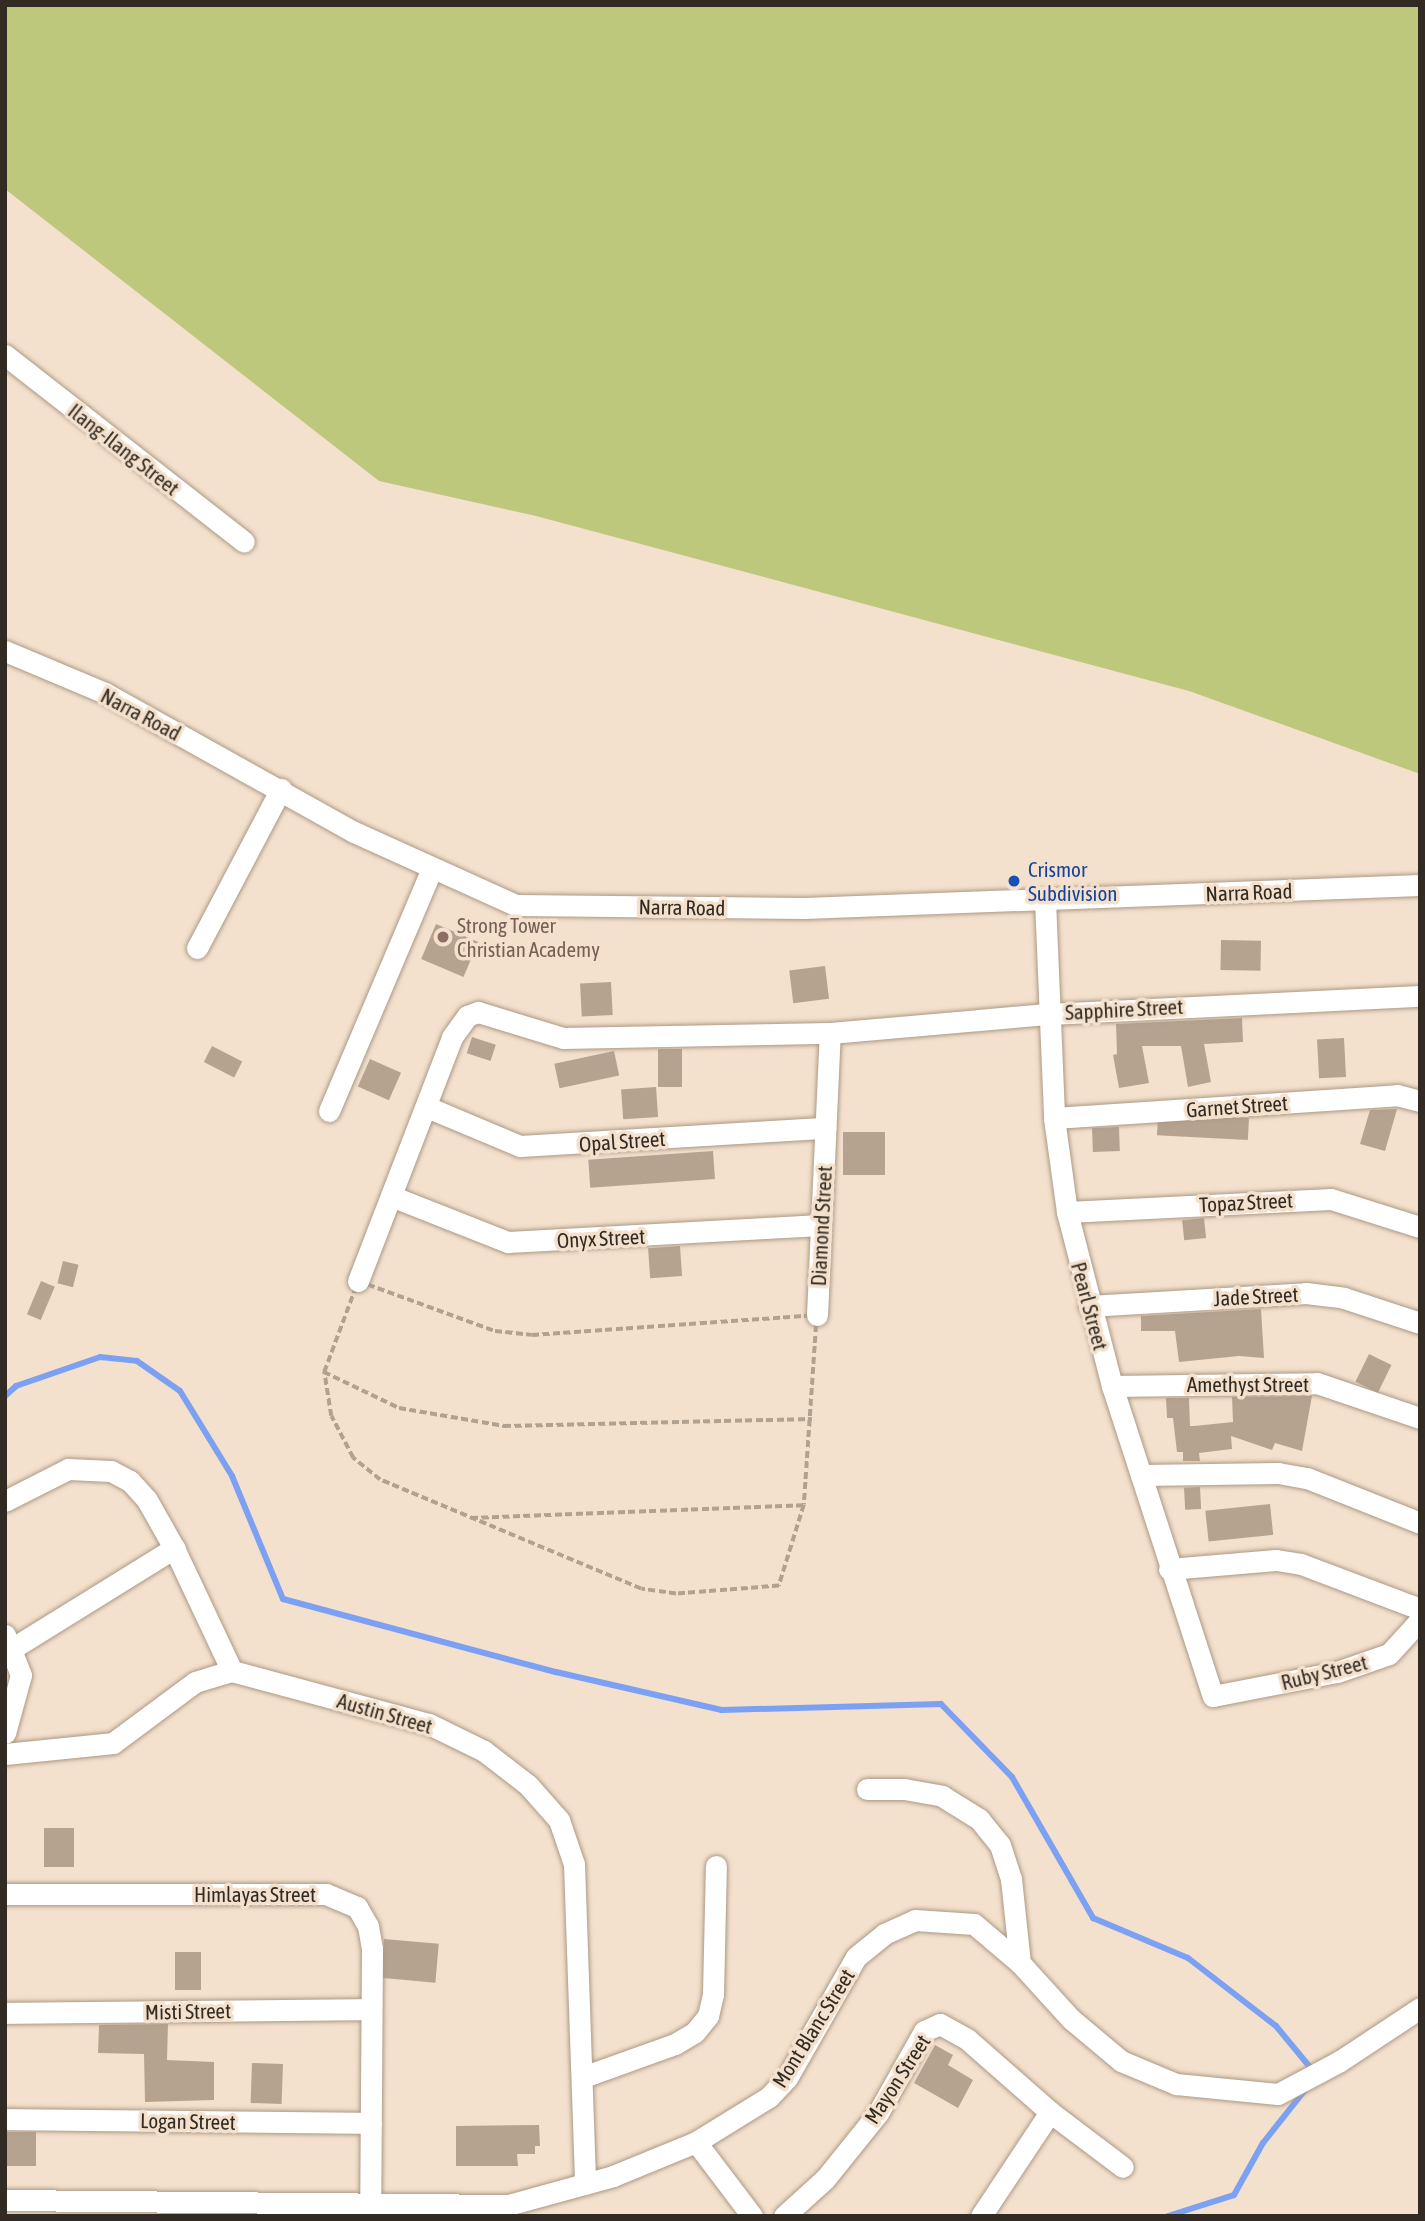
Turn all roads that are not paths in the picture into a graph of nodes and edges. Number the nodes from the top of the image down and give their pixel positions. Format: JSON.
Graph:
{"nodes":[{"id":1,"x":5,"y":355,"type":"edge"},
{"id":2,"x":244,"y":542,"type":"dead end"},
{"id":3,"x":5,"y":651,"type":"edge"},
{"id":4,"x":281,"y":789,"type":"junction"},
{"id":5,"x":432,"y":868,"type":"junction"},
{"id":6,"x":1420,"y":885,"type":"edge"},
{"id":7,"x":1045,"y":900,"type":"junction"},
{"id":8,"x":197,"y":947,"type":"dead end"},
{"id":9,"x":1420,"y":996,"type":"edge"},
{"id":10,"x":1049,"y":1014,"type":"junction"},
{"id":11,"x":830,"y":1033,"type":"junction"},
{"id":12,"x":1420,"y":1101,"type":"edge"},
{"id":13,"x":427,"y":1107,"type":"junction"},
{"id":14,"x":329,"y":1111,"type":"dead end"},
{"id":15,"x":1054,"y":1118,"type":"junction"},
{"id":16,"x":825,"y":1128,"type":"junction"},
{"id":17,"x":391,"y":1196,"type":"junction"},
{"id":18,"x":1067,"y":1212,"type":"junction"},
{"id":19,"x":821,"y":1225,"type":"junction"},
{"id":20,"x":1420,"y":1227,"type":"edge"},
{"id":21,"x":359,"y":1281,"type":"road end"},
{"id":22,"x":1089,"y":1306,"type":"junction"},
{"id":23,"x":817,"y":1315,"type":"road end"},
{"id":24,"x":1420,"y":1323,"type":"edge"},
{"id":25,"x":1112,"y":1386,"type":"junction"},
{"id":26,"x":1420,"y":1418,"type":"edge"},
{"id":27,"x":1141,"y":1475,"type":"junction"},
{"id":28,"x":5,"y":1501,"type":"edge"},
{"id":29,"x":1420,"y":1523,"type":"edge"},
{"id":30,"x":174,"y":1548,"type":"junction"},
{"id":31,"x":1169,"y":1569,"type":"junction"},
{"id":32,"x":1420,"y":1609,"type":"edge"},
{"id":33,"x":1420,"y":1620,"type":"edge"},
{"id":34,"x":9,"y":1641,"type":"edge"},
{"id":35,"x":232,"y":1671,"type":"junction"},
{"id":36,"x":1213,"y":1696,"type":"joint"},
{"id":37,"x":5,"y":1732,"type":"edge"},
{"id":38,"x":5,"y":1754,"type":"edge"},
{"id":39,"x":867,"y":1789,"type":"dead end"},
{"id":40,"x":716,"y":1866,"type":"dead end"},
{"id":41,"x":5,"y":1894,"type":"edge"},
{"id":42,"x":1020,"y":1963,"type":"junction"},
{"id":43,"x":1420,"y":2008,"type":"edge"},
{"id":44,"x":372,"y":2010,"type":"junction"},
{"id":45,"x":5,"y":2013,"type":"edge"},
{"id":46,"x":583,"y":2077,"type":"junction"},
{"id":47,"x":1050,"y":2112,"type":"junction"},
{"id":48,"x":5,"y":2119,"type":"edge"},
{"id":49,"x":371,"y":2123,"type":"junction"},
{"id":50,"x":696,"y":2142,"type":"junction"},
{"id":51,"x":1123,"y":2167,"type":"dead end"},
{"id":52,"x":585,"y":2184,"type":"junction"},
{"id":53,"x":5,"y":2200,"type":"edge"},
{"id":54,"x":370,"y":2208,"type":"edge"},
{"id":55,"x":510,"y":2210,"type":"edge"},
{"id":56,"x":752,"y":2216,"type":"edge"},
{"id":57,"x":783,"y":2216,"type":"edge"},
{"id":58,"x":981,"y":2216,"type":"edge"}],
"edges":[{"from":1,"to":2,"type":"street","name":"Ilang-Ilang Street"},
{"from":3,"to":4,"type":"street","name":"Narra Road"},
{"from":4,"to":5,"type":"street","name":"Narra Road"},
{"from":4,"to":8,"type":"street"},
{"from":5,"to":7,"type":"street","name":"Narra Road"},
{"from":5,"to":14,"type":"street"},
{"from":6,"to":7,"type":"street","name":"Narra Road"},
{"from":7,"to":10,"type":"street","name":"Pearl Street"},
{"from":9,"to":10,"type":"street","name":"Sapphire Street"},
{"from":10,"to":11,"type":"street","name":"Sapphire Street"},
{"from":10,"to":15,"type":"street","name":"Pearl Street"},
{"from":11,"to":13,"type":"street","name":"Sapphire Street"},
{"from":11,"to":16,"type":"street","name":"Diamond Street"},
{"from":12,"to":15,"type":"street","name":"Garnet Street"},
{"from":13,"to":16,"type":"street","name":"Opal Street"},
{"from":13,"to":17,"type":"street"},
{"from":15,"to":18,"type":"street","name":"Pearl Street"},
{"from":16,"to":19,"type":"street","name":"Diamond Street"},
{"from":17,"to":19,"type":"street","name":"Onyx Street"},
{"from":17,"to":21,"type":"street"},
{"from":18,"to":20,"type":"street","name":"Topaz Street"},
{"from":18,"to":22,"type":"street","name":"Pearl Street"},
{"from":19,"to":23,"type":"street","name":"Diamond Street"},
{"from":22,"to":24,"type":"street","name":"Jade Street"},
{"from":22,"to":25,"type":"street","name":"Pearl Street"},
{"from":25,"to":26,"type":"street","name":"Amethyst Street"},
{"from":25,"to":27,"type":"street","name":"Pearl Street"},
{"from":27,"to":29,"type":"street"},
{"from":27,"to":31,"type":"street","name":"Pearl Street"},
{"from":28,"to":30,"type":"street"},
{"from":30,"to":34,"type":"street"},
{"from":30,"to":35,"type":"street"},
{"from":31,"to":32,"type":"street"},
{"from":31,"to":36,"type":"street","name":"Pearl Street"},
{"from":33,"to":36,"type":"street","name":"Ruby Street"},
{"from":34,"to":37,"type":"street"},
{"from":35,"to":38,"type":"street"},
{"from":35,"to":46,"type":"street","name":"Austin Street"},
{"from":39,"to":42,"type":"street"},
{"from":40,"to":46,"type":"street"},
{"from":41,"to":44,"type":"street","name":"Himlayas Street"},
{"from":42,"to":43,"type":"street","name":"Mont Blanc Street"},
{"from":42,"to":50,"type":"street","name":"Mont Blanc Street"},
{"from":44,"to":45,"type":"street","name":"Misti Street"},
{"from":44,"to":49,"type":"street","name":"Himlayas Street"},
{"from":46,"to":52,"type":"street","name":"Austin Street"},
{"from":47,"to":51,"type":"street","name":"Mayon Street"},
{"from":47,"to":57,"type":"street","name":"Mayon Street"},
{"from":47,"to":58,"type":"street"},
{"from":48,"to":49,"type":"street","name":"Logan Street"},
{"from":49,"to":54,"type":"street","name":"Himlayas Street"},
{"from":50,"to":52,"type":"street","name":"Mont Blanc Street"},
{"from":50,"to":56,"type":"street"},
{"from":52,"to":55,"type":"street","name":"Mont Blanc Street"},
{"from":53,"to":54,"type":"street","name":"Mont Blanc Street"},
{"from":54,"to":55,"type":"street","name":"Mont Blanc Street"}]}
